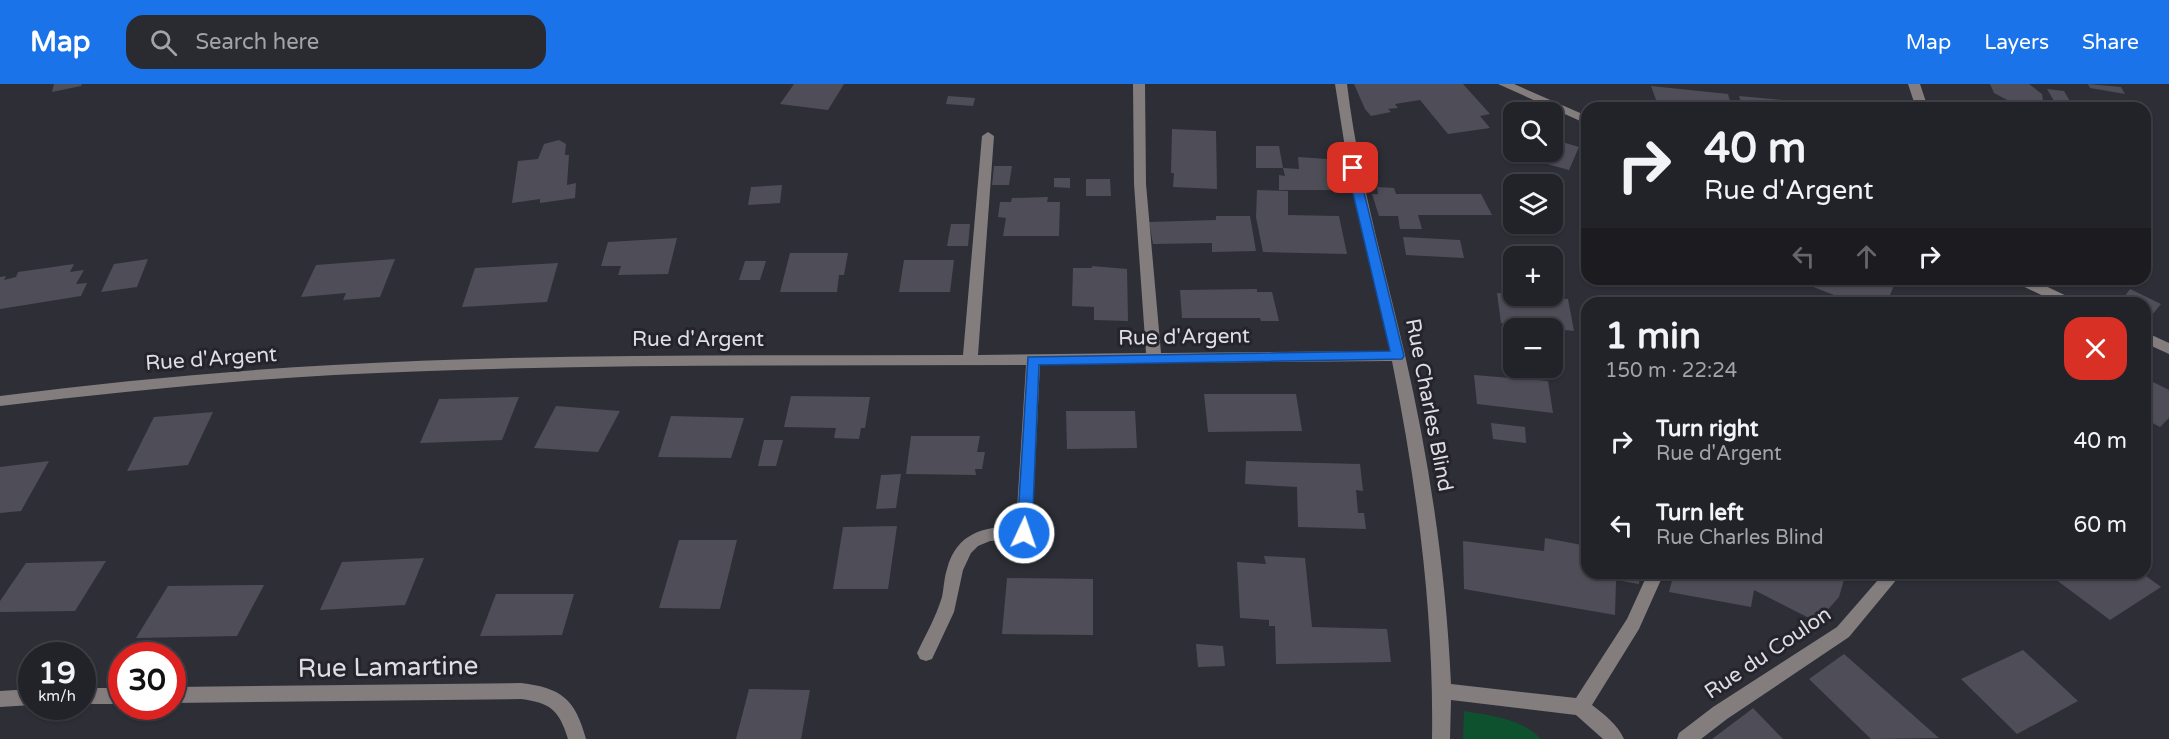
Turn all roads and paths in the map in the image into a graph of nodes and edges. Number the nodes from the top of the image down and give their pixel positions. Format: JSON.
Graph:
{"nodes":[{"id":1,"x":1139,"y":84,"type":"edge"},
{"id":2,"x":1341,"y":84,"type":"edge"},
{"id":3,"x":1504,"y":84,"type":"edge"},
{"id":4,"x":1914,"y":84,"type":"edge"},
{"id":5,"x":1920,"y":102,"type":"edge"},
{"id":6,"x":1581,"y":117,"type":"edge"},
{"id":7,"x":988,"y":136,"type":"dead end"},
{"id":8,"x":2032,"y":285,"type":"edge"},
{"id":9,"x":2057,"y":297,"type":"edge"},
{"id":10,"x":2151,"y":340,"type":"edge"},
{"id":11,"x":2169,"y":349,"type":"edge"},
{"id":12,"x":1398,"y":356,"type":"junction"},
{"id":13,"x":1154,"y":358,"type":"junction"},
{"id":14,"x":969,"y":360,"type":"junction"},
{"id":15,"x":1033,"y":360,"type":"junction"},
{"id":16,"x":0,"y":401,"type":"edge"},
{"id":17,"x":1654,"y":579,"type":"edge"},
{"id":18,"x":1889,"y":579,"type":"edge"},
{"id":19,"x":927,"y":653,"type":"dead end"},
{"id":20,"x":1443,"y":691,"type":"junction"},
{"id":21,"x":186,"y":695,"type":"edge"},
{"id":22,"x":18,"y":698,"type":"edge"},
{"id":23,"x":0,"y":699,"type":"edge"},
{"id":24,"x":1580,"y":707,"type":"junction"},
{"id":25,"x":577,"y":739,"type":"edge"},
{"id":26,"x":1441,"y":739,"type":"edge"},
{"id":27,"x":1615,"y":739,"type":"edge"},
{"id":28,"x":1686,"y":739,"type":"edge"}],
"edges":[{"from":1,"to":13,"type":"street"},
{"from":2,"to":12,"type":"street","name":"Rue Charles Blind"},
{"from":3,"to":6,"type":"street"},
{"from":4,"to":5,"type":"street"},
{"from":7,"to":14,"type":"street"},
{"from":8,"to":9,"type":"street"},
{"from":10,"to":11,"type":"street"},
{"from":12,"to":13,"type":"street","name":"Rue d'Argent"},
{"from":12,"to":20,"type":"street","name":"Rue Charles Blind"},
{"from":13,"to":15,"type":"street","name":"Rue d'Argent"},
{"from":14,"to":15,"type":"street","name":"Rue d'Argent"},
{"from":14,"to":16,"type":"street","name":"Rue d'Argent"},
{"from":15,"to":19,"type":"street"},
{"from":17,"to":24,"type":"street"},
{"from":18,"to":28,"type":"street","name":"Rue du Coulon"},
{"from":20,"to":24,"type":"street"},
{"from":20,"to":26,"type":"street","name":"Rue Charles Blind"},
{"from":21,"to":25,"type":"street","name":"Rue Lamartine"},
{"from":22,"to":23,"type":"street"},
{"from":24,"to":27,"type":"street"}]}
